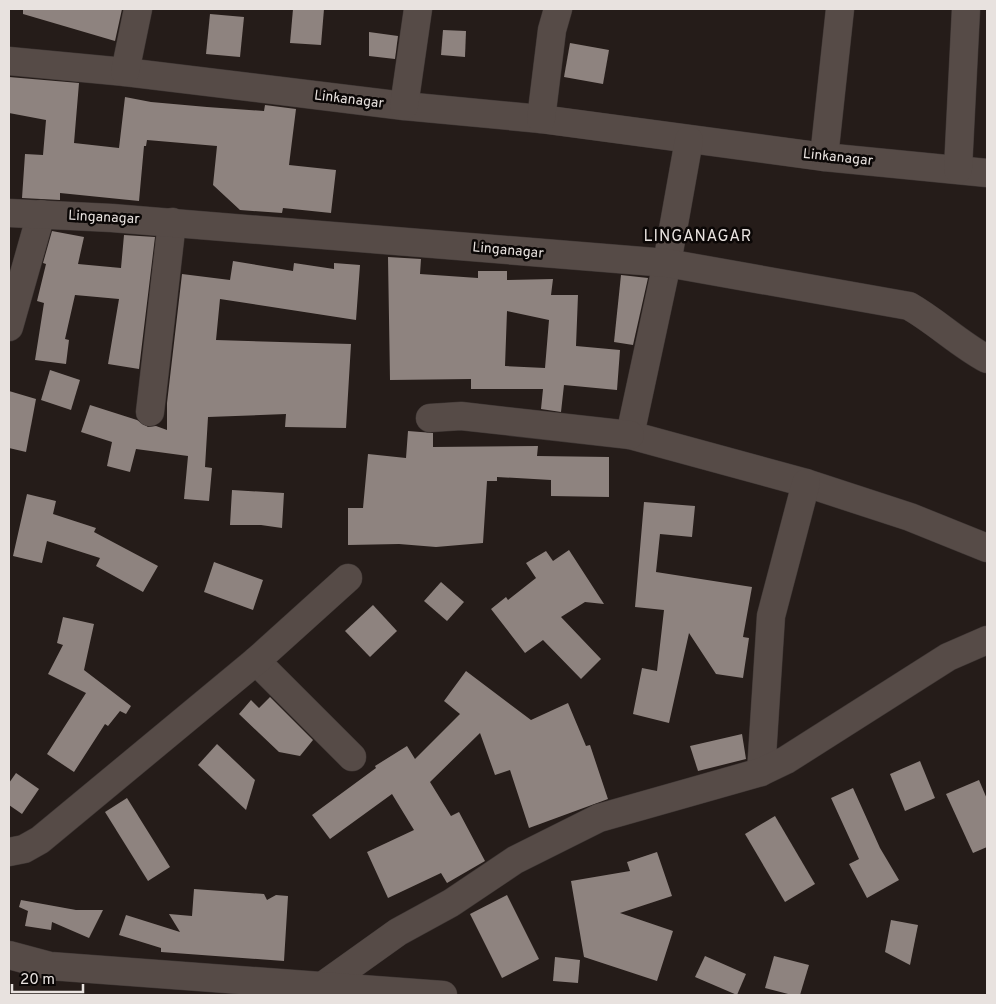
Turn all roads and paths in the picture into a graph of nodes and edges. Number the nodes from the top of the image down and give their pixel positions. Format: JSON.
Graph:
{"nodes":[{"id":1,"x":138,"y":9,"type":"edge"},
{"id":2,"x":418,"y":9,"type":"edge"},
{"id":3,"x":558,"y":9,"type":"edge"},
{"id":4,"x":840,"y":9,"type":"edge"},
{"id":5,"x":966,"y":9,"type":"edge"},
{"id":6,"x":9,"y":60,"type":"edge"},
{"id":7,"x":125,"y":72,"type":"junction"},
{"id":8,"x":404,"y":106,"type":"junction"},
{"id":9,"x":541,"y":120,"type":"junction"},
{"id":10,"x":689,"y":140,"type":"junction"},
{"id":11,"x":824,"y":157,"type":"junction"},
{"id":12,"x":958,"y":169,"type":"junction"},
{"id":13,"x":987,"y":173,"type":"edge"},
{"id":14,"x":9,"y":214,"type":"edge"},
{"id":15,"x":40,"y":214,"type":"junction"},
{"id":16,"x":172,"y":222,"type":"junction"},
{"id":17,"x":667,"y":263,"type":"junction"},
{"id":18,"x":9,"y":327,"type":"edge"},
{"id":19,"x":987,"y":359,"type":"edge"},
{"id":20,"x":150,"y":412,"type":"dead end"},
{"id":21,"x":430,"y":418,"type":"dead end"},
{"id":22,"x":630,"y":435,"type":"junction"},
{"id":23,"x":806,"y":484,"type":"junction"},
{"id":24,"x":987,"y":548,"type":"edge"},
{"id":25,"x":348,"y":578,"type":"dead end"},
{"id":26,"x":987,"y":640,"type":"edge"},
{"id":27,"x":256,"y":661,"type":"junction"},
{"id":28,"x":352,"y":758,"type":"dead end"},
{"id":29,"x":761,"y":772,"type":"junction"},
{"id":30,"x":9,"y":852,"type":"edge"},
{"id":31,"x":9,"y":955,"type":"edge"},
{"id":32,"x":320,"y":987,"type":"junction"},
{"id":33,"x":443,"y":995,"type":"edge"}],
"edges":[{"from":1,"to":7,"type":"street"},
{"from":2,"to":8,"type":"street"},
{"from":3,"to":9,"type":"street"},
{"from":4,"to":11,"type":"street"},
{"from":5,"to":12,"type":"street"},
{"from":6,"to":7,"type":"street","name":"Linkanagar"},
{"from":7,"to":8,"type":"street","name":"Linkanagar"},
{"from":8,"to":9,"type":"street","name":"Linkanagar"},
{"from":9,"to":10,"type":"street","name":"Linkanagar"},
{"from":10,"to":11,"type":"street","name":"Linkanagar"},
{"from":10,"to":17,"type":"street"},
{"from":11,"to":12,"type":"street","name":"Linkanagar"},
{"from":12,"to":13,"type":"street","name":"Linkanagar"},
{"from":14,"to":15,"type":"street","name":"Linganagar"},
{"from":15,"to":16,"type":"street","name":"Linganagar"},
{"from":15,"to":18,"type":"street"},
{"from":16,"to":17,"type":"street","name":"Linganagar"},
{"from":16,"to":20,"type":"street"},
{"from":17,"to":19,"type":"street","name":"Linganagar"},
{"from":17,"to":22,"type":"street"},
{"from":21,"to":22,"type":"street"},
{"from":22,"to":23,"type":"street"},
{"from":23,"to":24,"type":"street"},
{"from":23,"to":29,"type":"street"},
{"from":25,"to":27,"type":"street"},
{"from":26,"to":29,"type":"street"},
{"from":27,"to":28,"type":"street"},
{"from":27,"to":30,"type":"street"},
{"from":29,"to":32,"type":"street"},
{"from":31,"to":32,"type":"street"},
{"from":32,"to":33,"type":"street"}]}
